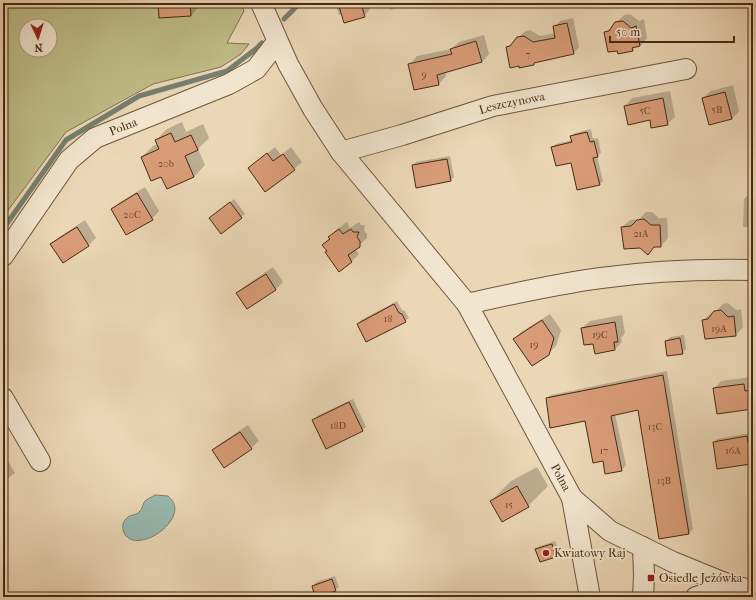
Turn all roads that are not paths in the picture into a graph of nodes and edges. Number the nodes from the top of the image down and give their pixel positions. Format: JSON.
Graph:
{"nodes":[{"id":1,"x":261,"y":3,"type":"edge"},
{"id":2,"x":277,"y":42,"type":"junction"},
{"id":3,"x":686,"y":69,"type":"dead end"},
{"id":4,"x":342,"y":152,"type":"junction"},
{"id":5,"x":3,"y":256,"type":"edge"},
{"id":6,"x":753,"y":270,"type":"edge"},
{"id":7,"x":467,"y":304,"type":"junction"},
{"id":8,"x":3,"y":398,"type":"edge"},
{"id":9,"x":40,"y":462,"type":"dead end"},
{"id":10,"x":572,"y":498,"type":"junction"},
{"id":11,"x":643,"y":547,"type":"junction"},
{"id":12,"x":722,"y":582,"type":"junction"},
{"id":13,"x":753,"y":591,"type":"edge"},
{"id":14,"x":590,"y":597,"type":"edge"},
{"id":15,"x":643,"y":597,"type":"edge"},
{"id":16,"x":696,"y":597,"type":"edge"}],
"edges":[{"from":1,"to":2,"type":"street","name":"Polna"},
{"from":2,"to":4,"type":"street","name":"Polna"},
{"from":2,"to":5,"type":"street","name":"Polna"},
{"from":3,"to":4,"type":"street","name":"Leszczynowa"},
{"from":4,"to":7,"type":"street","name":"Polna"},
{"from":6,"to":7,"type":"street"},
{"from":7,"to":10,"type":"street","name":"Polna"},
{"from":8,"to":9,"type":"street"},
{"from":10,"to":11,"type":"street","name":"Polna"},
{"from":10,"to":14,"type":"street"},
{"from":11,"to":12,"type":"street","name":"Polna"},
{"from":11,"to":15,"type":"street"},
{"from":12,"to":13,"type":"street","name":"Polna"},
{"from":12,"to":16,"type":"street"}]}
